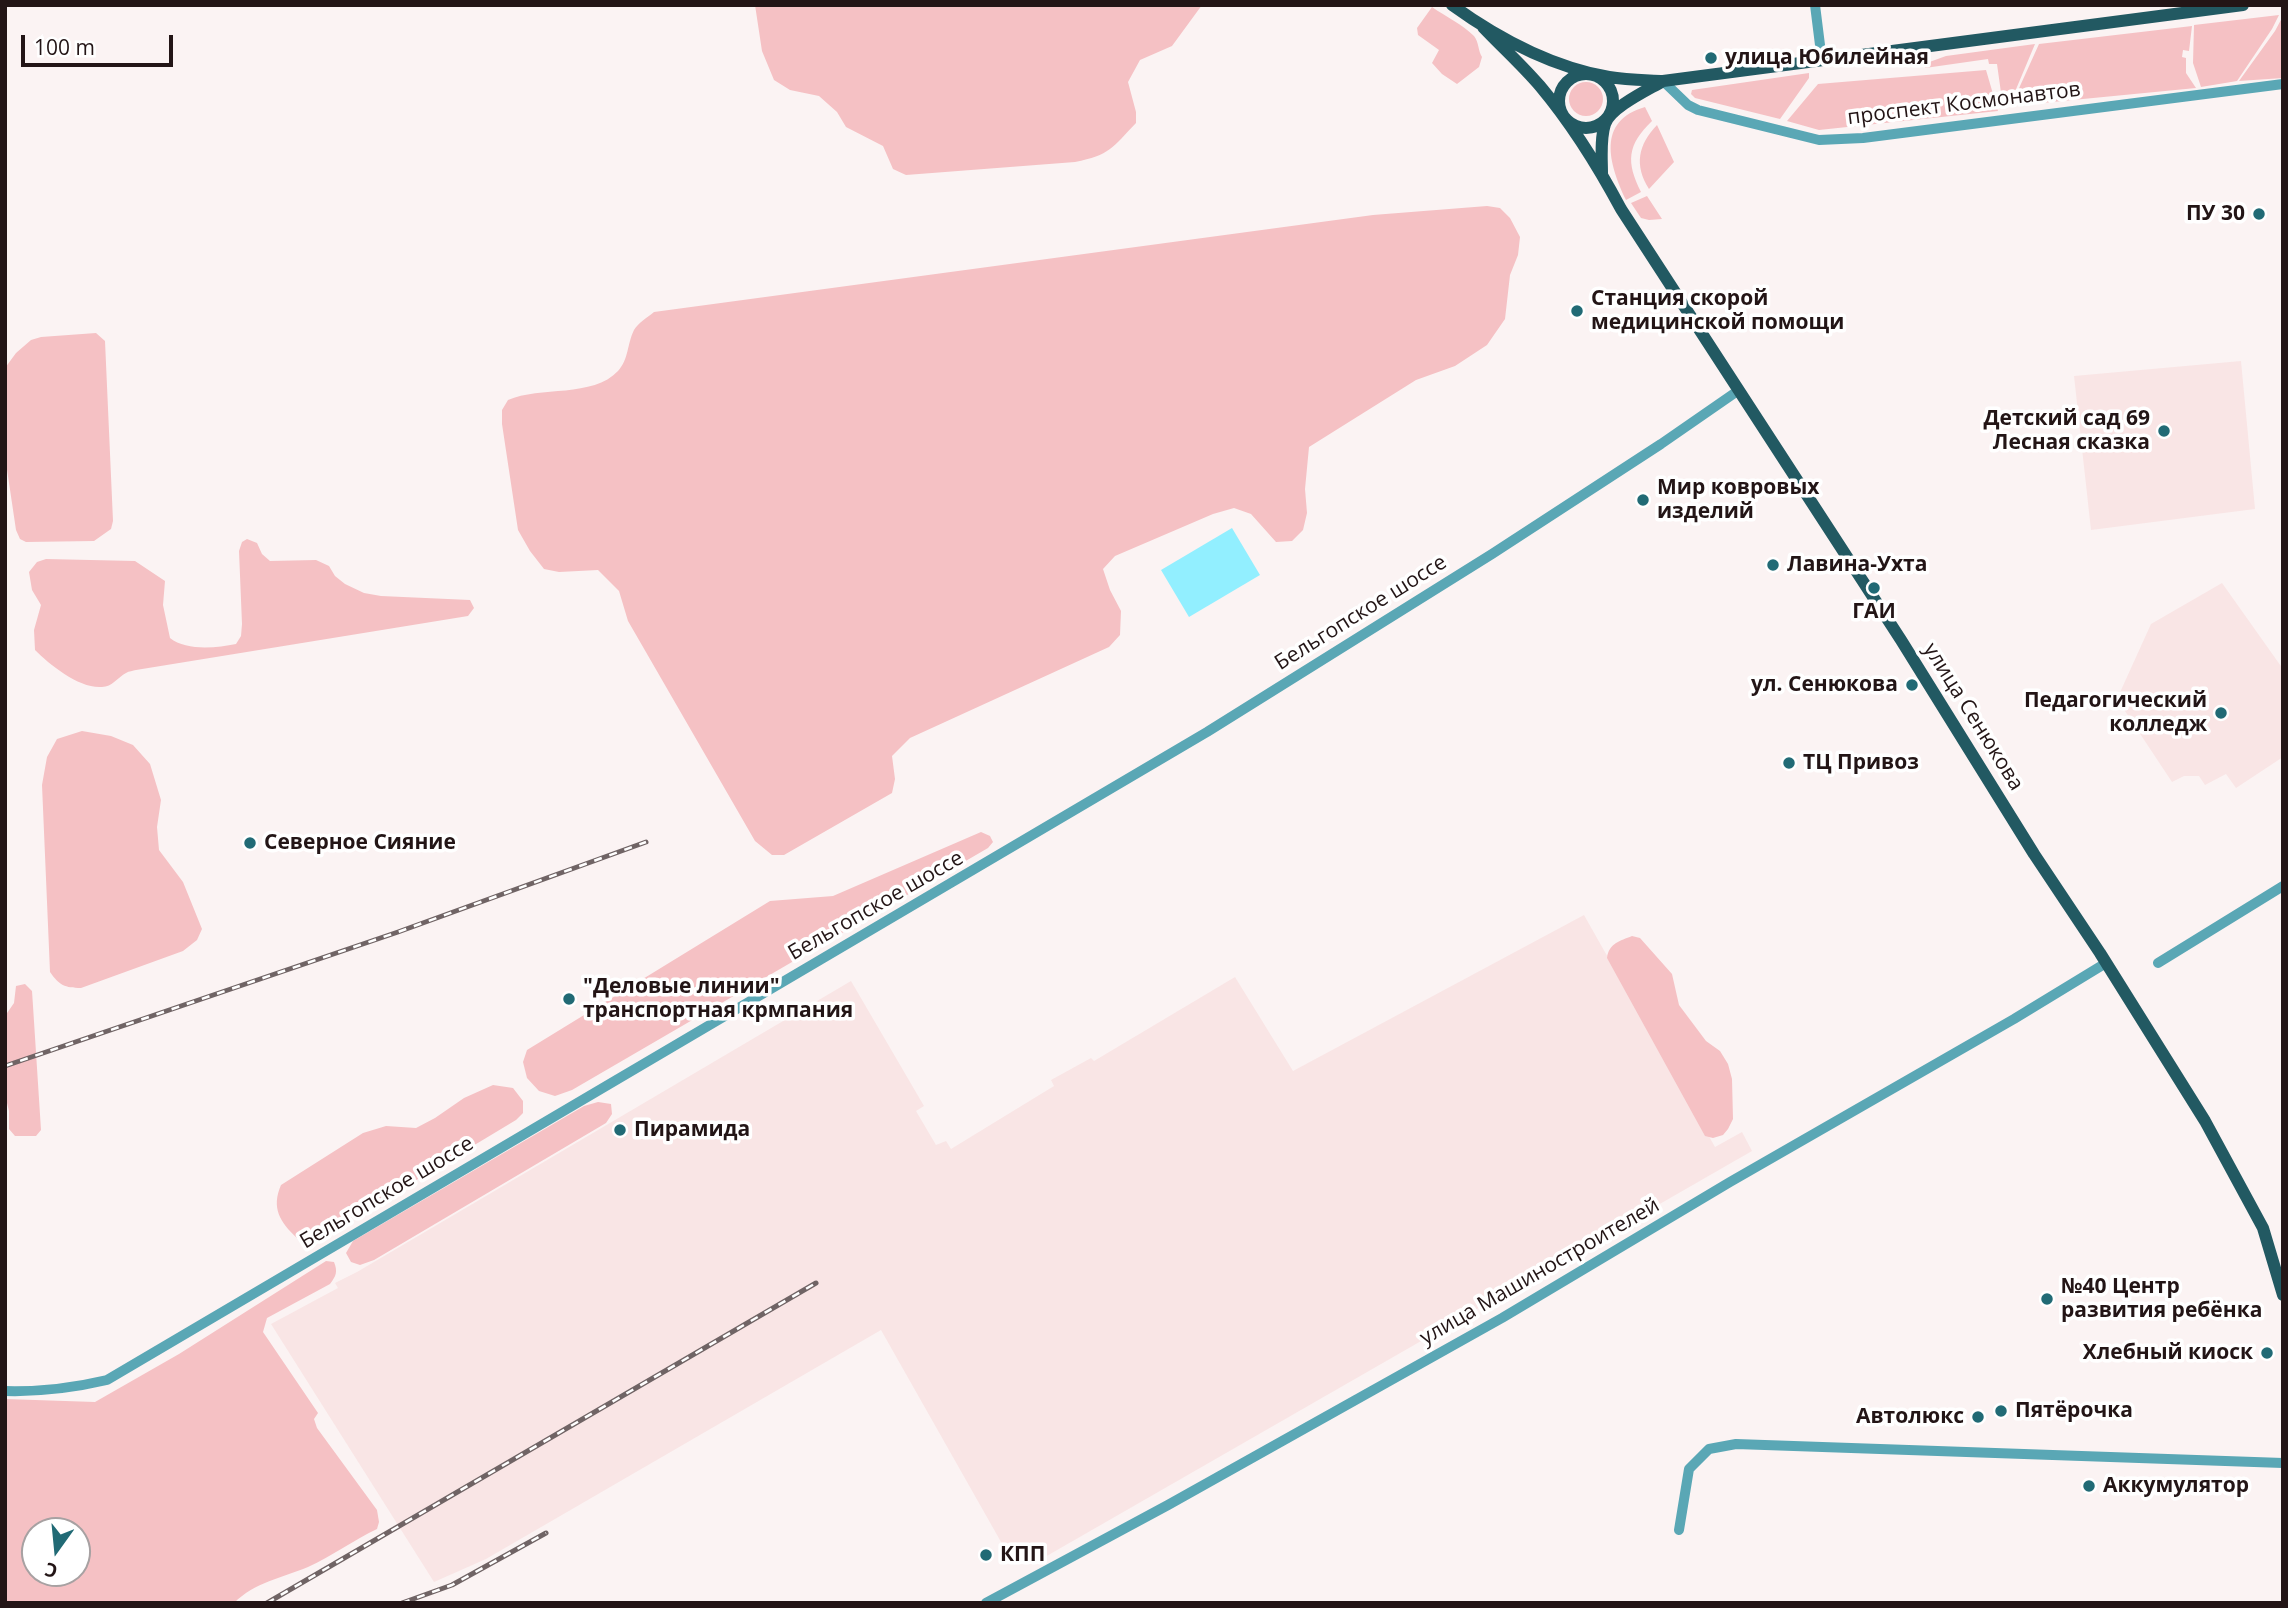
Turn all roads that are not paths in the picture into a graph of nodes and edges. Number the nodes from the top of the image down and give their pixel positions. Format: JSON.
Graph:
{"nodes":[{"id":1,"x":1452,"y":5,"type":"edge"},
{"id":2,"x":1815,"y":5,"type":"edge"},
{"id":3,"x":2243,"y":5,"type":"edge"},
{"id":4,"x":1483,"y":27,"type":"junction"},
{"id":5,"x":1822,"y":61,"type":"junction"},
{"id":6,"x":1595,"y":74,"type":"junction"},
{"id":7,"x":1663,"y":81,"type":"junction"},
{"id":8,"x":2283,"y":84,"type":"edge"},
{"id":9,"x":1609,"y":116,"type":"junction"},
{"id":10,"x":1564,"y":118,"type":"junction"},
{"id":11,"x":1602,"y":174,"type":"junction"},
{"id":12,"x":1739,"y":390,"type":"junction"},
{"id":13,"x":2283,"y":886,"type":"edge"},
{"id":14,"x":2106,"y":963,"type":"junction"},
{"id":15,"x":2158,"y":963,"type":"dead end"},
{"id":16,"x":2283,"y":1295,"type":"edge"},
{"id":17,"x":5,"y":1391,"type":"edge"},
{"id":18,"x":2283,"y":1463,"type":"edge"},
{"id":19,"x":1679,"y":1530,"type":"dead end"},
{"id":20,"x":986,"y":1603,"type":"edge"}],
"edges":[{"from":1,"to":4,"type":"main road","name":"улица Сенюкова"},
{"from":2,"to":5,"type":"street"},
{"from":3,"to":5,"type":"main road"},
{"from":4,"to":6,"type":"main road","name":"улица Сенюкова"},
{"from":4,"to":10,"type":"main road","name":"улица Сенюкова"},
{"from":5,"to":7,"type":"main road"},
{"from":6,"to":7,"type":"main road"},
{"from":6,"to":9,"type":"main road","name":"улица Сенюкова"},
{"from":6,"to":10,"type":"main road"},
{"from":7,"to":8,"type":"street","name":"проспект Космонавтов"},
{"from":7,"to":9,"type":"main road"},
{"from":9,"to":10,"type":"main road"},
{"from":9,"to":11,"type":"main road","name":"улица Сенюкова"},
{"from":10,"to":11,"type":"main road","name":"улица Сенюкова"},
{"from":11,"to":12,"type":"main road","name":"улица Сенюкова"},
{"from":12,"to":14,"type":"main road","name":"улица Сенюкова"},
{"from":12,"to":17,"type":"street","name":"Бельгопское шоссе"},
{"from":13,"to":15,"type":"street"},
{"from":14,"to":16,"type":"main road","name":"улица Сенюкова"},
{"from":14,"to":20,"type":"street","name":"улица Машиностроителей"},
{"from":18,"to":19,"type":"street"}]}
